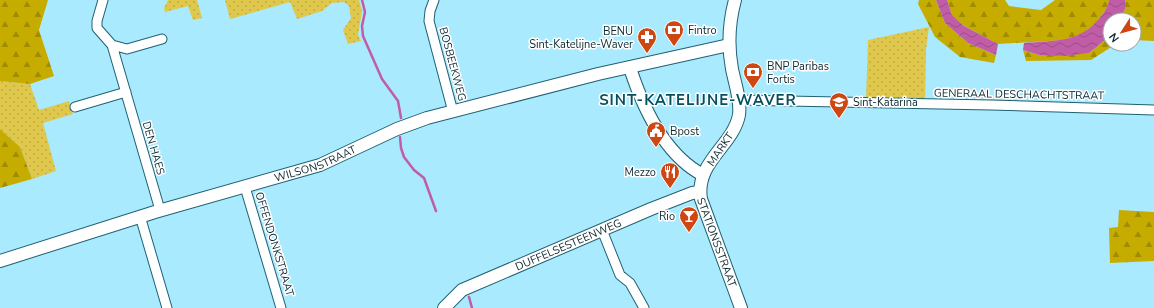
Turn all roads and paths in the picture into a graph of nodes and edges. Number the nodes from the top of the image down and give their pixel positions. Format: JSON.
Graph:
{"nodes":[{"id":1,"x":103,"y":0,"type":"edge"},
{"id":2,"x":434,"y":0,"type":"edge"},
{"id":3,"x":735,"y":0,"type":"edge"},
{"id":4,"x":162,"y":39,"type":"dead end"},
{"id":5,"x":112,"y":45,"type":"junction"},
{"id":6,"x":729,"y":45,"type":"junction"},
{"id":7,"x":630,"y":68,"type":"junction"},
{"id":8,"x":126,"y":92,"type":"junction"},
{"id":9,"x":739,"y":100,"type":"junction"},
{"id":10,"x":75,"y":107,"type":"dead end"},
{"id":11,"x":1154,"y":110,"type":"edge"},
{"id":12,"x":453,"y":112,"type":"junction"},
{"id":13,"x":703,"y":175,"type":"junction"},
{"id":14,"x":245,"y":187,"type":"junction"},
{"id":15,"x":700,"y":192,"type":"junction"},
{"id":16,"x":160,"y":210,"type":"junction"},
{"id":17,"x":140,"y":216,"type":"junction"},
{"id":18,"x":602,"y":230,"type":"junction"},
{"id":19,"x":0,"y":261,"type":"edge"},
{"id":20,"x":167,"y":308,"type":"edge"},
{"id":21,"x":281,"y":308,"type":"edge"},
{"id":22,"x":444,"y":308,"type":"edge"},
{"id":23,"x":644,"y":308,"type":"edge"},
{"id":24,"x":741,"y":308,"type":"edge"}],
"edges":[{"from":1,"to":5,"type":"street","name":"DEN HAES"},
{"from":2,"to":12,"type":"street","name":"BOSBEEKWEG"},
{"from":3,"to":6,"type":"street","name":"MARKT"},
{"from":4,"to":5,"type":"street"},
{"from":5,"to":8,"type":"street","name":"DEN HAES"},
{"from":6,"to":7,"type":"street"},
{"from":6,"to":9,"type":"street","name":"MARKT"},
{"from":7,"to":12,"type":"street","name":"WILSONSTRAAT"},
{"from":7,"to":13,"type":"street","name":"MARKT"},
{"from":8,"to":10,"type":"street"},
{"from":8,"to":16,"type":"street","name":"DEN HAES"},
{"from":9,"to":11,"type":"street","name":"GENERAAL DESCHACHTSTRAAT"},
{"from":9,"to":13,"type":"street","name":"MARKT"},
{"from":12,"to":14,"type":"street","name":"WILSONSTRAAT"},
{"from":13,"to":15,"type":"street","name":"STATIONSSTRAAT"},
{"from":14,"to":16,"type":"street","name":"WILSONSTRAAT"},
{"from":14,"to":21,"type":"street","name":"OFFENDONKSTRAAT"},
{"from":15,"to":18,"type":"street","name":"DUFFELSESTEENWEG"},
{"from":15,"to":24,"type":"street","name":"STATIONSSTRAAT"},
{"from":16,"to":17,"type":"street","name":"WILSONSTRAAT"},
{"from":17,"to":19,"type":"street","name":"WILSONSTRAAT"},
{"from":17,"to":20,"type":"street"},
{"from":18,"to":22,"type":"street","name":"DUFFELSESTEENWEG"},
{"from":18,"to":23,"type":"street"}]}
